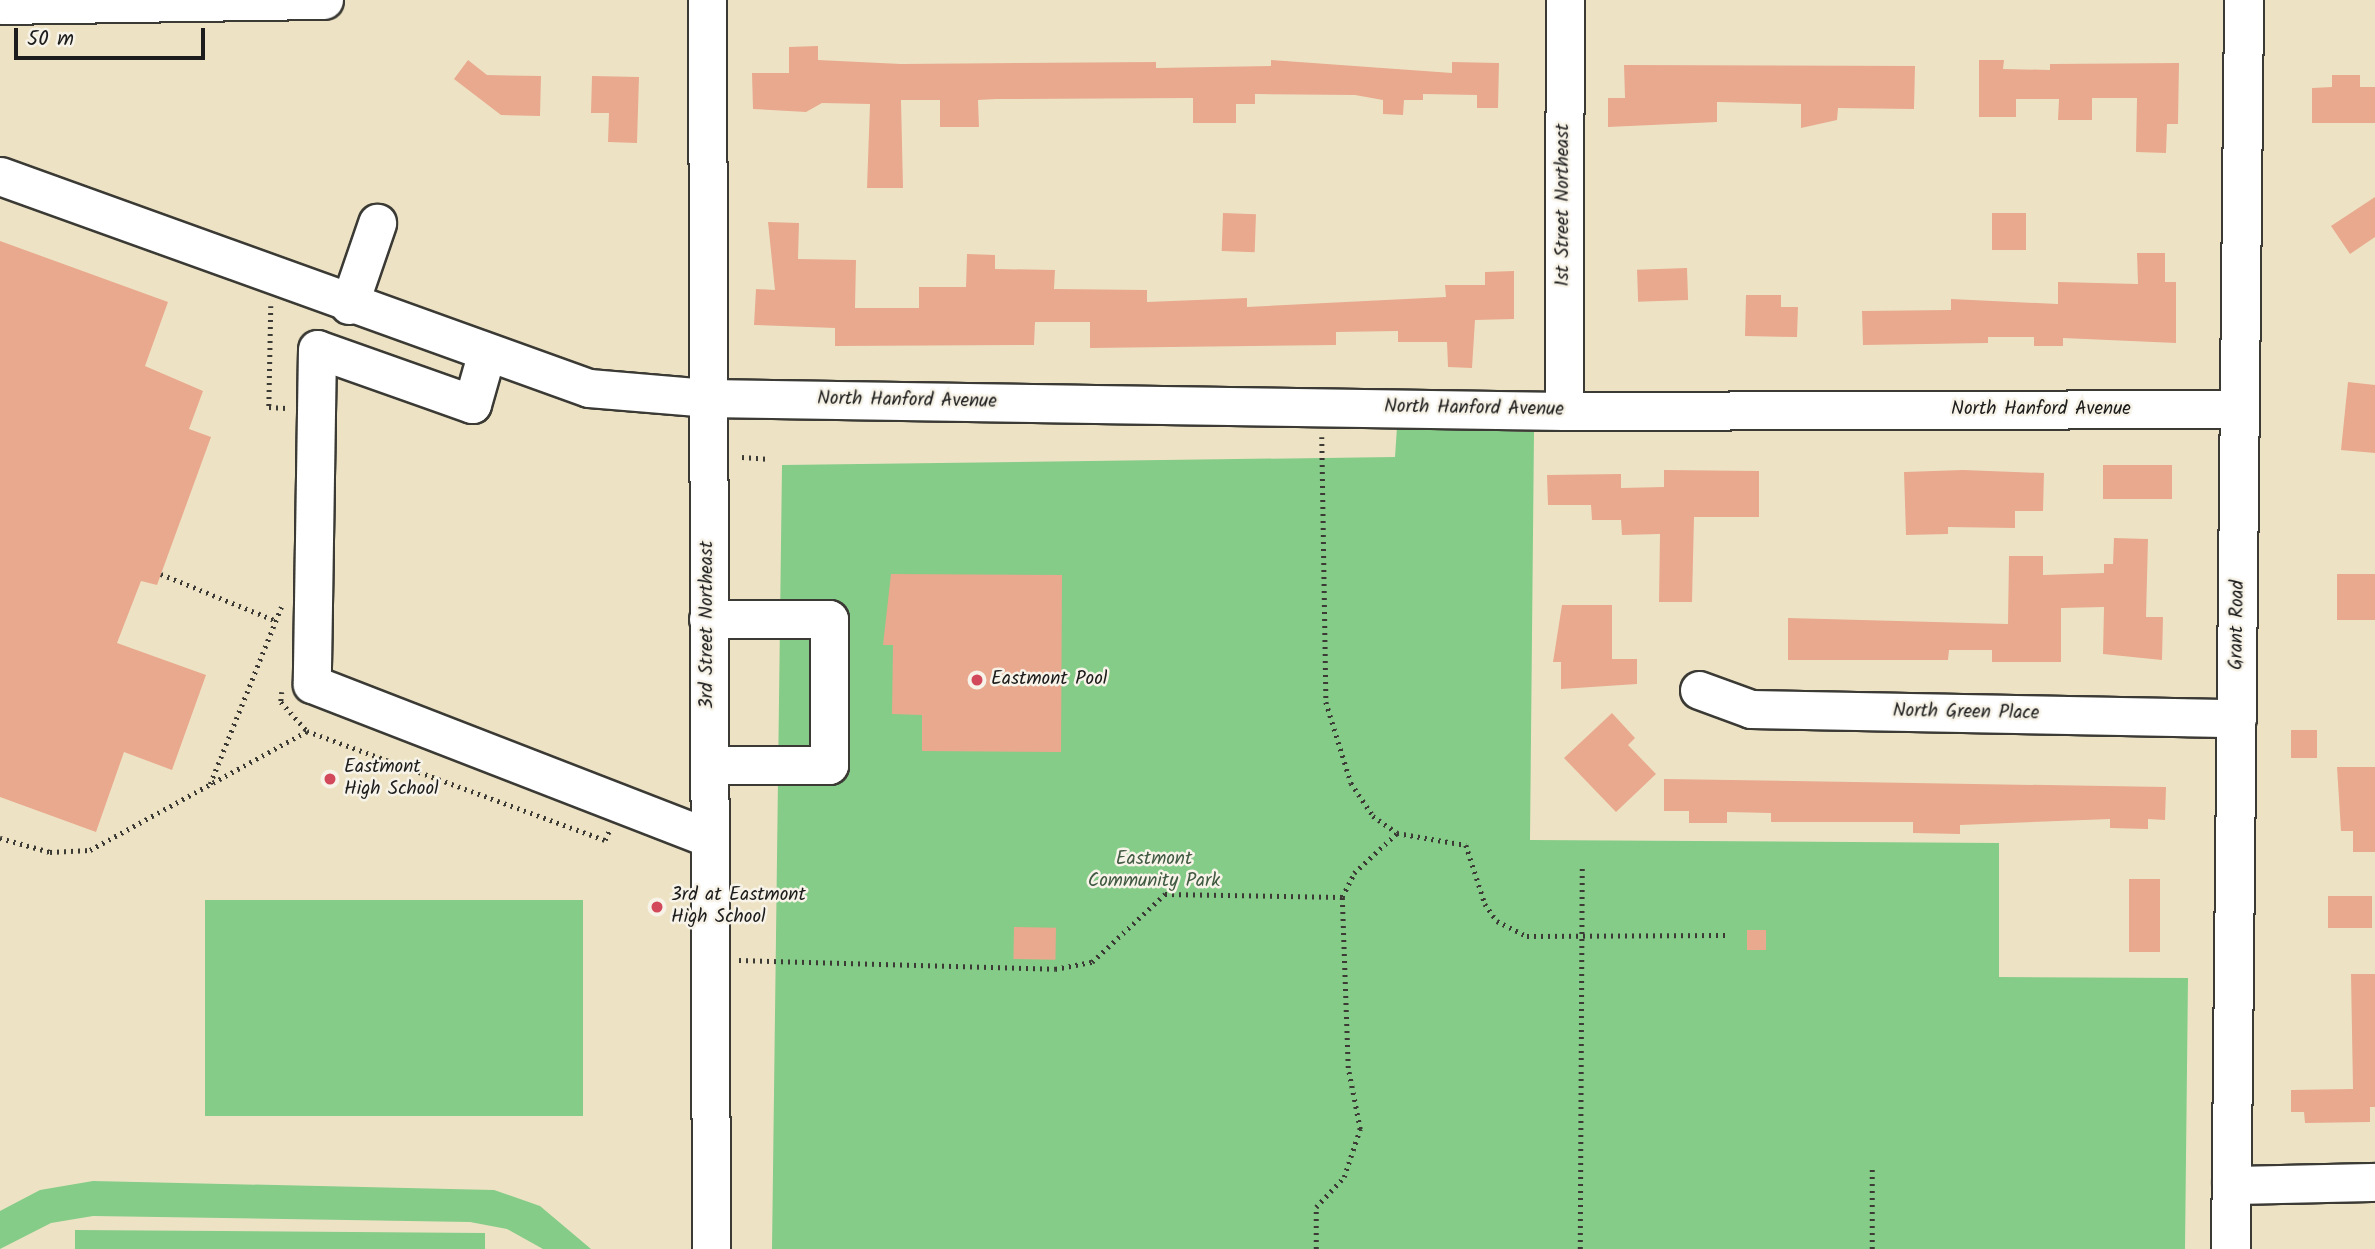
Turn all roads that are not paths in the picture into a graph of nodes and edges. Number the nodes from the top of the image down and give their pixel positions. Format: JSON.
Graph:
{"nodes":[{"id":1,"x":324,"y":0,"type":"edge"},
{"id":2,"x":707,"y":0,"type":"edge"},
{"id":3,"x":1565,"y":0,"type":"edge"},
{"id":4,"x":2244,"y":0,"type":"edge"},
{"id":5,"x":0,"y":5,"type":"edge"},
{"id":6,"x":0,"y":176,"type":"edge"},
{"id":7,"x":377,"y":223,"type":"dead end"},
{"id":8,"x":349,"y":305,"type":"junction"},
{"id":9,"x":486,"y":355,"type":"junction"},
{"id":10,"x":707,"y":398,"type":"junction"},
{"id":11,"x":2240,"y":409,"type":"junction"},
{"id":12,"x":1564,"y":411,"type":"junction"},
{"id":13,"x":708,"y":619,"type":"junction"},
{"id":14,"x":1699,"y":690,"type":"dead end"},
{"id":15,"x":2236,"y":718,"type":"junction"},
{"id":16,"x":709,"y":765,"type":"junction"},
{"id":17,"x":709,"y":838,"type":"junction"},
{"id":18,"x":2375,"y":1182,"type":"edge"},
{"id":19,"x":2231,"y":1185,"type":"junction"},
{"id":20,"x":711,"y":1249,"type":"edge"},
{"id":21,"x":2231,"y":1249,"type":"edge"}],
"edges":[{"from":1,"to":5,"type":"street"},
{"from":2,"to":10,"type":"street","name":"3rd Street Northeast"},
{"from":3,"to":12,"type":"street","name":"1st Street Northeast"},
{"from":4,"to":11,"type":"main road","name":"Grant Road"},
{"from":6,"to":8,"type":"street","name":"North Hanford Avenue"},
{"from":7,"to":8,"type":"street"},
{"from":8,"to":9,"type":"street","name":"North Hanford Avenue"},
{"from":9,"to":10,"type":"street","name":"North Hanford Avenue"},
{"from":9,"to":17,"type":"street"},
{"from":10,"to":12,"type":"street","name":"North Hanford Avenue"},
{"from":10,"to":13,"type":"street","name":"3rd Street Northeast"},
{"from":11,"to":12,"type":"street","name":"North Hanford Avenue"},
{"from":11,"to":15,"type":"main road","name":"Grant Road"},
{"from":13,"to":16,"type":"street","name":"3rd Street Northeast"},
{"from":13,"to":16,"type":"street"},
{"from":14,"to":15,"type":"street","name":"North Green Place"},
{"from":15,"to":19,"type":"main road","name":"Grant Road"},
{"from":16,"to":17,"type":"street","name":"3rd Street Northeast"},
{"from":17,"to":20,"type":"street","name":"3rd Street Northeast"},
{"from":18,"to":19,"type":"street"},
{"from":19,"to":21,"type":"main road","name":"Grant Road"}]}
